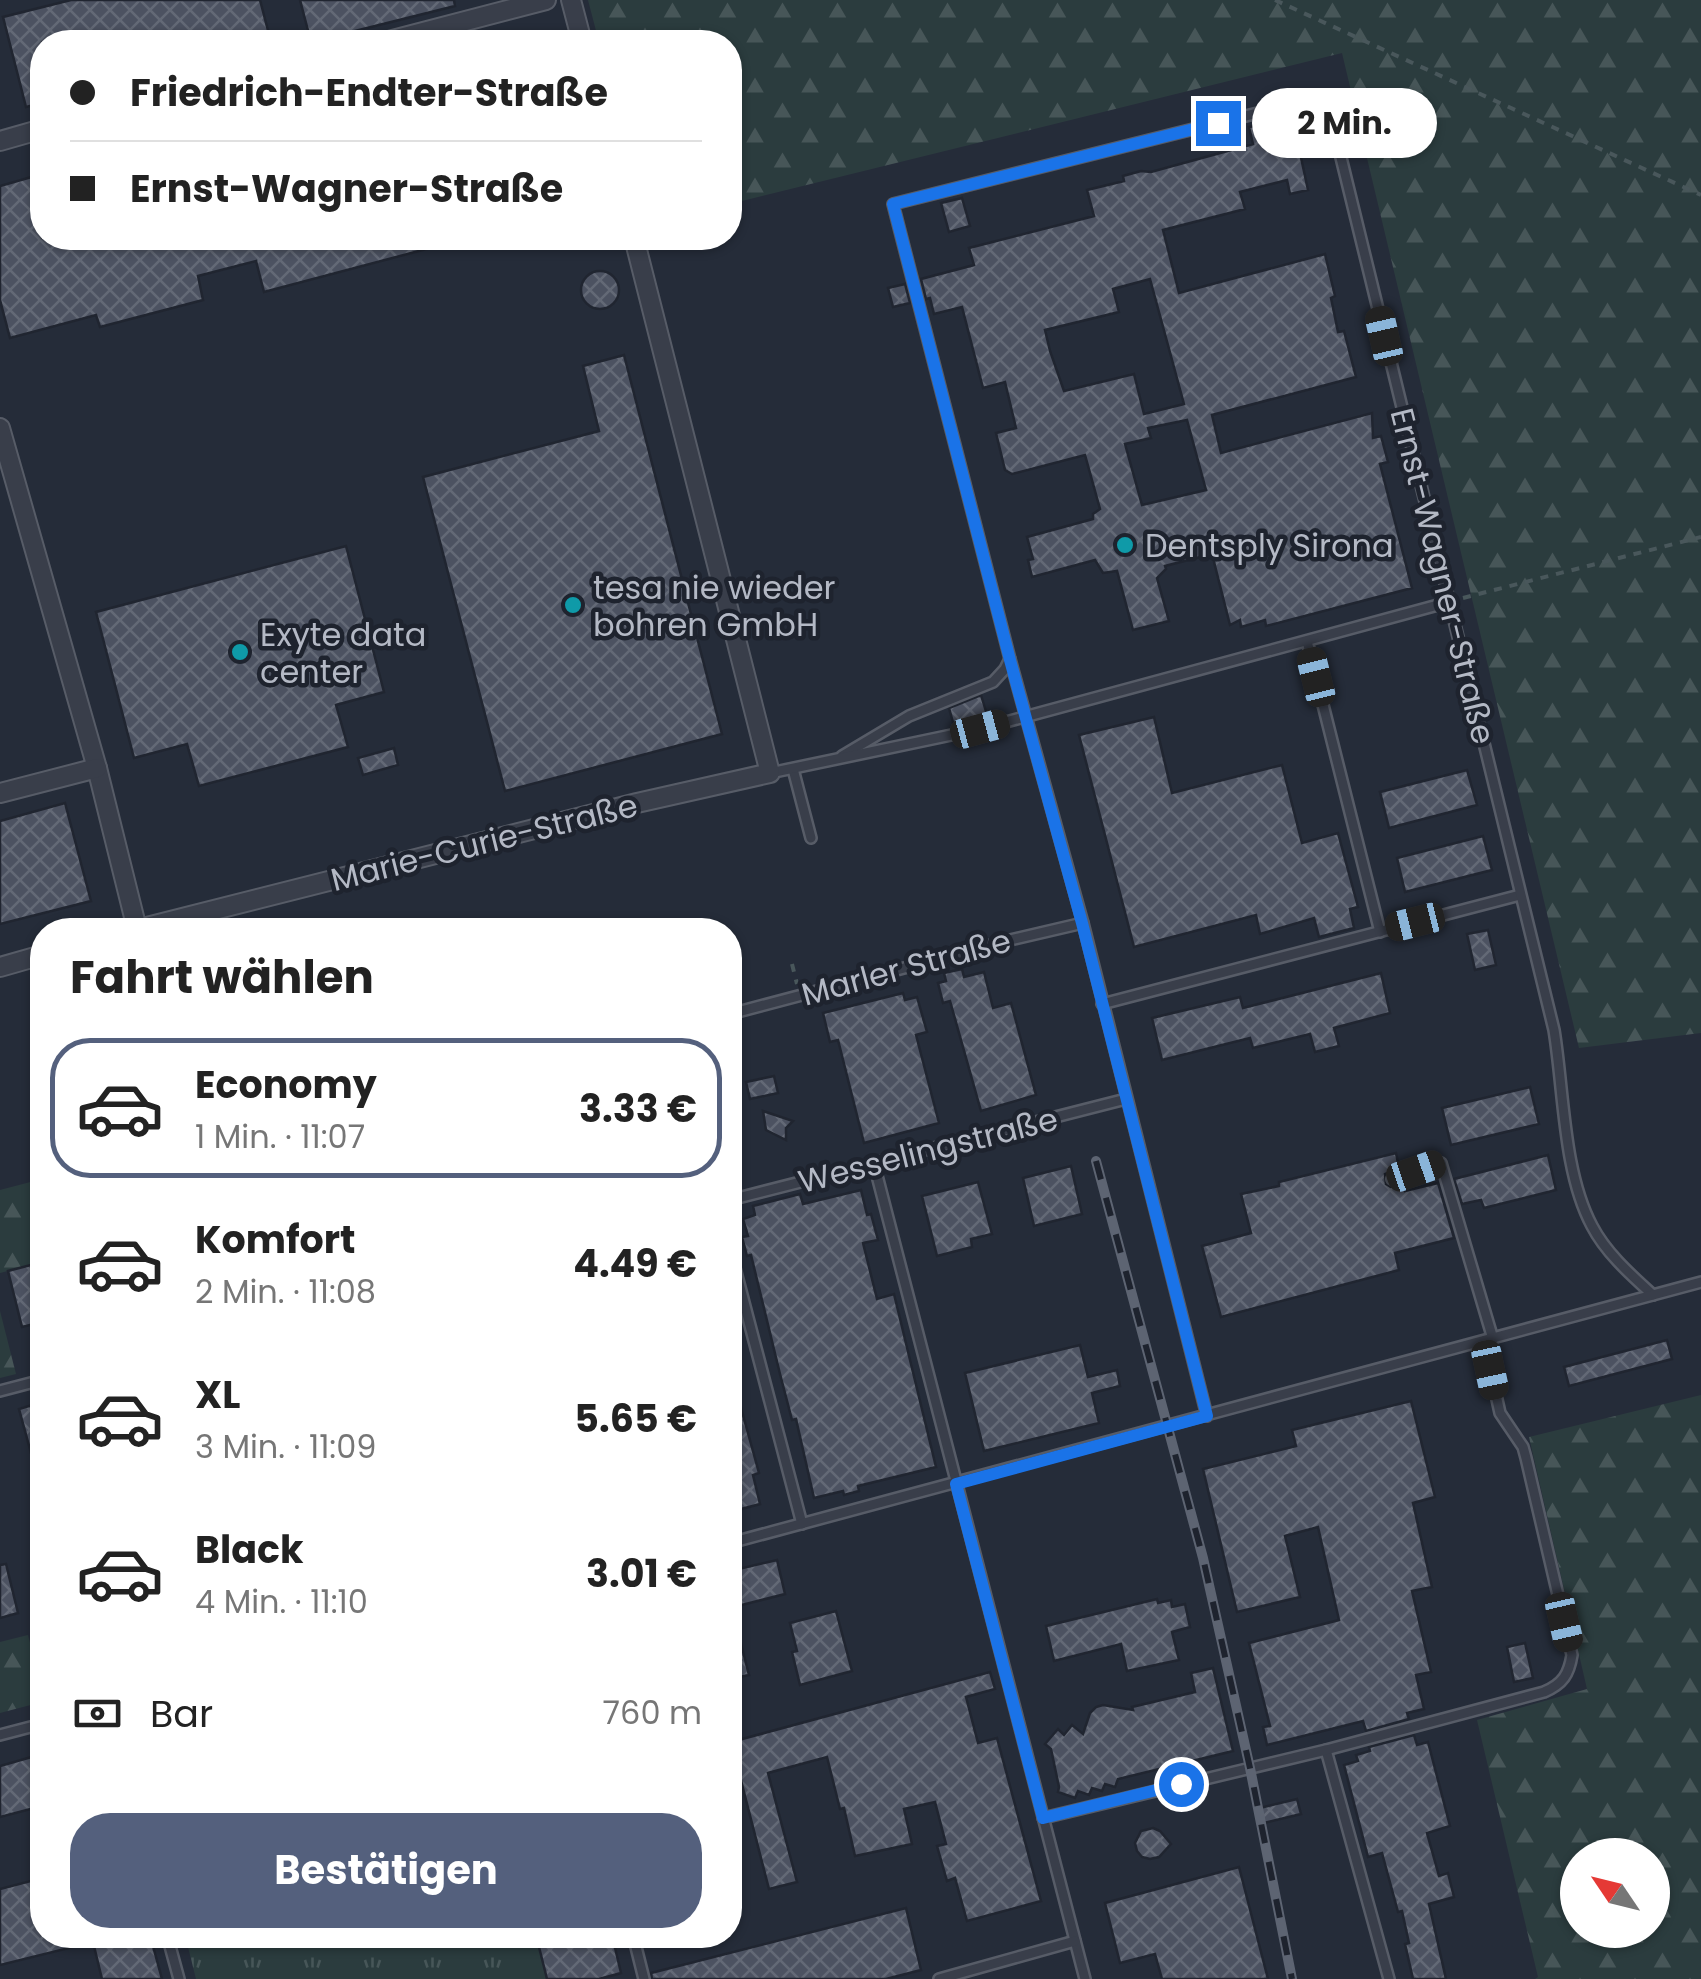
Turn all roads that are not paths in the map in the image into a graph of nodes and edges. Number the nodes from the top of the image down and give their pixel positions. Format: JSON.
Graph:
{"nodes":[{"id":1,"x":546,"y":0,"type":"edge"},
{"id":2,"x":571,"y":0,"type":"edge"},
{"id":3,"x":431,"y":30,"type":"edge"},
{"id":4,"x":579,"y":30,"type":"edge"},
{"id":5,"x":30,"y":132,"type":"edge"},
{"id":6,"x":0,"y":141,"type":"edge"},
{"id":7,"x":637,"y":250,"type":"edge"},
{"id":8,"x":0,"y":428,"type":"edge"},
{"id":9,"x":1449,"y":602,"type":"junction"},
{"id":10,"x":1307,"y":641,"type":"junction"},
{"id":11,"x":1010,"y":660,"type":"junction"},
{"id":12,"x":1026,"y":717,"type":"junction"},
{"id":13,"x":835,"y":760,"type":"junction"},
{"id":14,"x":97,"y":768,"type":"junction"},
{"id":15,"x":793,"y":769,"type":"junction"},
{"id":16,"x":770,"y":773,"type":"junction"},
{"id":17,"x":0,"y":793,"type":"edge"},
{"id":18,"x":810,"y":838,"type":"dead end"},
{"id":19,"x":1520,"y":895,"type":"junction"},
{"id":20,"x":133,"y":918,"type":"edge"},
{"id":21,"x":183,"y":918,"type":"edge"},
{"id":22,"x":1082,"y":923,"type":"junction"},
{"id":23,"x":1380,"y":932,"type":"junction"},
{"id":24,"x":30,"y":958,"type":"edge"},
{"id":25,"x":0,"y":967,"type":"edge"},
{"id":26,"x":1102,"y":1004,"type":"junction"},
{"id":27,"x":742,"y":1011,"type":"edge"},
{"id":28,"x":1126,"y":1099,"type":"junction"},
{"id":29,"x":874,"y":1164,"type":"junction"},
{"id":30,"x":1392,"y":1179,"type":"dead end"},
{"id":31,"x":742,"y":1197,"type":"edge"},
{"id":32,"x":1701,"y":1282,"type":"edge"},
{"id":33,"x":742,"y":1295,"type":"edge"},
{"id":34,"x":1653,"y":1295,"type":"junction"},
{"id":35,"x":1489,"y":1340,"type":"junction"},
{"id":36,"x":30,"y":1383,"type":"edge"},
{"id":37,"x":0,"y":1391,"type":"edge"},
{"id":38,"x":1207,"y":1416,"type":"junction"},
{"id":39,"x":956,"y":1484,"type":"junction"},
{"id":40,"x":802,"y":1524,"type":"junction"},
{"id":41,"x":742,"y":1540,"type":"edge"},
{"id":42,"x":30,"y":1727,"type":"edge"},
{"id":43,"x":0,"y":1735,"type":"edge"},
{"id":44,"x":1326,"y":1750,"type":"junction"},
{"id":45,"x":1043,"y":1818,"type":"junction"},
{"id":46,"x":1075,"y":1941,"type":"junction"},
{"id":47,"x":170,"y":1948,"type":"edge"},
{"id":48,"x":636,"y":1948,"type":"edge"},
{"id":49,"x":178,"y":1979,"type":"edge"},
{"id":50,"x":644,"y":1979,"type":"edge"},
{"id":51,"x":938,"y":1979,"type":"edge"},
{"id":52,"x":1085,"y":1979,"type":"edge"},
{"id":53,"x":1389,"y":1979,"type":"edge"}],
"edges":[{"from":1,"to":3,"type":"street"},
{"from":2,"to":4,"type":"street"},
{"from":5,"to":6,"type":"street"},
{"from":7,"to":16,"type":"street"},
{"from":8,"to":14,"type":"street"},
{"from":9,"to":10,"type":"lane"},
{"from":9,"to":11,"type":"lane","name":"Ernst-Wagner-Straße"},
{"from":9,"to":19,"type":"lane","name":"Ernst-Wagner-Straße"},
{"from":10,"to":12,"type":"lane"},
{"from":10,"to":23,"type":"lane"},
{"from":11,"to":12,"type":"lane"},
{"from":11,"to":13,"type":"lane"},
{"from":12,"to":13,"type":"lane","name":"Marie-Curie-Straße"},
{"from":12,"to":22,"type":"lane"},
{"from":13,"to":15,"type":"lane","name":"Marie-Curie-Straße"},
{"from":14,"to":17,"type":"street"},
{"from":14,"to":20,"type":"street"},
{"from":15,"to":16,"type":"lane","name":"Marie-Curie-Straße"},
{"from":15,"to":18,"type":"lane"},
{"from":16,"to":21,"type":"street","name":"Marie-Curie-Straße"},
{"from":19,"to":23,"type":"lane"},
{"from":19,"to":34,"type":"lane","name":"Ernst-Wagner-Straße"},
{"from":22,"to":26,"type":"lane"},
{"from":22,"to":27,"type":"lane","name":"Marler Straße"},
{"from":23,"to":26,"type":"lane"},
{"from":24,"to":25,"type":"street"},
{"from":26,"to":28,"type":"lane"},
{"from":28,"to":29,"type":"lane","name":"Wesselingstraße"},
{"from":28,"to":38,"type":"lane"},
{"from":29,"to":31,"type":"lane","name":"Wesselingstraße"},
{"from":29,"to":39,"type":"lane"},
{"from":30,"to":35,"type":"lane"},
{"from":32,"to":34,"type":"lane"},
{"from":33,"to":40,"type":"lane"},
{"from":34,"to":35,"type":"lane"},
{"from":35,"to":38,"type":"lane"},
{"from":35,"to":44,"type":"lane"},
{"from":36,"to":37,"type":"lane"},
{"from":38,"to":39,"type":"lane"},
{"from":39,"to":40,"type":"lane"},
{"from":39,"to":45,"type":"lane"},
{"from":40,"to":41,"type":"lane"},
{"from":42,"to":43,"type":"lane"},
{"from":44,"to":45,"type":"lane"},
{"from":44,"to":53,"type":"lane"},
{"from":45,"to":46,"type":"lane"},
{"from":46,"to":51,"type":"lane"},
{"from":46,"to":52,"type":"lane"},
{"from":47,"to":49,"type":"lane"},
{"from":48,"to":50,"type":"lane"}]}
